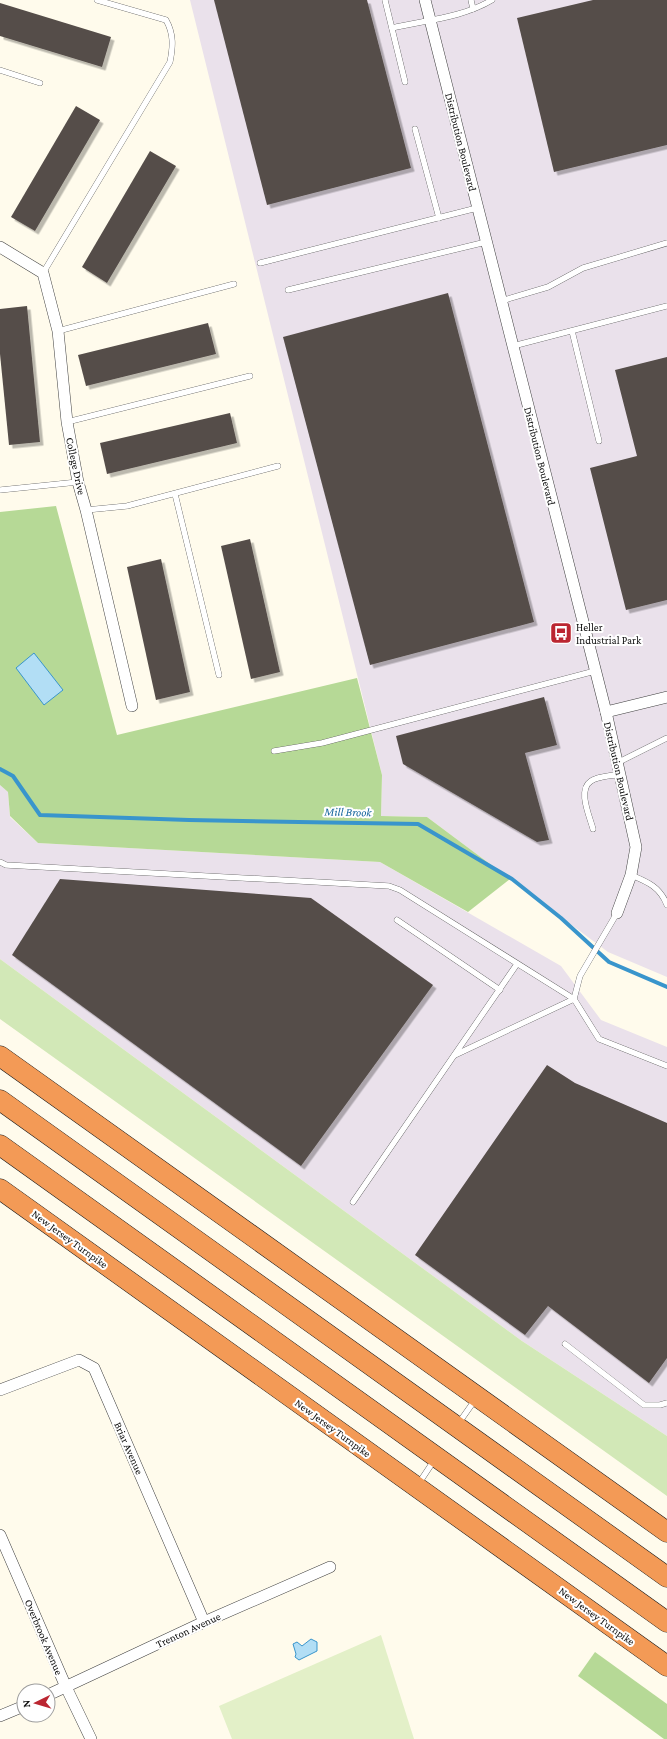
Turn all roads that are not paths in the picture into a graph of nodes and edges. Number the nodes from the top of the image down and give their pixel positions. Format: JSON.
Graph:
{"nodes":[{"id":1,"x":97,"y":0,"type":"edge"},
{"id":2,"x":385,"y":0,"type":"edge"},
{"id":3,"x":425,"y":0,"type":"edge"},
{"id":4,"x":471,"y":0,"type":"edge"},
{"id":5,"x":492,"y":0,"type":"edge"},
{"id":6,"x":473,"y":9,"type":"junction"},
{"id":7,"x":430,"y":19,"type":"junction"},
{"id":8,"x":392,"y":28,"type":"junction"},
{"id":9,"x":0,"y":70,"type":"edge"},
{"id":10,"x":405,"y":82,"type":"dead end"},
{"id":11,"x":40,"y":83,"type":"dead end"},
{"id":12,"x":415,"y":128,"type":"dead end"},
{"id":13,"x":477,"y":208,"type":"junction"},
{"id":14,"x":440,"y":218,"type":"junction"},
{"id":15,"x":486,"y":242,"type":"junction"},
{"id":16,"x":667,"y":243,"type":"edge"},
{"id":17,"x":0,"y":247,"type":"edge"},
{"id":18,"x":260,"y":264,"type":"dead end"},
{"id":19,"x":43,"y":273,"type":"junction"},
{"id":20,"x":234,"y":284,"type":"dead end"},
{"id":21,"x":288,"y":290,"type":"dead end"},
{"id":22,"x":501,"y":301,"type":"junction"},
{"id":23,"x":667,"y":306,"type":"edge"},
{"id":24,"x":58,"y":330,"type":"junction"},
{"id":25,"x":572,"y":331,"type":"junction"},
{"id":26,"x":512,"y":346,"type":"junction"},
{"id":27,"x":250,"y":376,"type":"dead end"},
{"id":28,"x":67,"y":422,"type":"junction"},
{"id":29,"x":600,"y":441,"type":"dead end"},
{"id":30,"x":278,"y":466,"type":"dead end"},
{"id":31,"x":78,"y":482,"type":"junction"},
{"id":32,"x":0,"y":490,"type":"edge"},
{"id":33,"x":175,"y":494,"type":"junction"},
{"id":34,"x":86,"y":510,"type":"junction"},
{"id":35,"x":595,"y":671,"type":"junction"},
{"id":36,"x":219,"y":675,"type":"dead end"},
{"id":37,"x":667,"y":697,"type":"edge"},
{"id":38,"x":132,"y":706,"type":"dead end"},
{"id":39,"x":606,"y":712,"type":"junction"},
{"id":40,"x":667,"y":738,"type":"edge"},
{"id":41,"x":274,"y":751,"type":"dead end"},
{"id":42,"x":618,"y":768,"type":"junction"},
{"id":43,"x":593,"y":829,"type":"dead end"},
{"id":44,"x":0,"y":862,"type":"edge"},
{"id":45,"x":631,"y":875,"type":"junction"},
{"id":46,"x":667,"y":906,"type":"edge"},
{"id":47,"x":618,"y":913,"type":"joint"},
{"id":48,"x":397,"y":920,"type":"dead end"},
{"id":49,"x":518,"y":964,"type":"junction"},
{"id":50,"x":500,"y":990,"type":"junction"},
{"id":51,"x":574,"y":999,"type":"junction"},
{"id":52,"x":454,"y":1055,"type":"junction"},
{"id":53,"x":0,"y":1056,"type":"edge"},
{"id":54,"x":667,"y":1066,"type":"edge"},
{"id":55,"x":0,"y":1100,"type":"edge"},
{"id":56,"x":0,"y":1145,"type":"edge"},
{"id":57,"x":0,"y":1189,"type":"edge"},
{"id":58,"x":352,"y":1202,"type":"dead end"},
{"id":59,"x":565,"y":1344,"type":"dead end"},
{"id":60,"x":0,"y":1390,"type":"edge"},
{"id":61,"x":478,"y":1397,"type":"junction"},
{"id":62,"x":667,"y":1403,"type":"edge"},
{"id":63,"x":457,"y":1426,"type":"junction"},
{"id":64,"x":436,"y":1457,"type":"junction"},
{"id":65,"x":416,"y":1487,"type":"junction"},
{"id":66,"x":667,"y":1532,"type":"edge"},
{"id":67,"x":0,"y":1535,"type":"edge"},
{"id":68,"x":330,"y":1567,"type":"dead end"},
{"id":69,"x":667,"y":1577,"type":"edge"},
{"id":70,"x":204,"y":1622,"type":"junction"},
{"id":71,"x":667,"y":1622,"type":"edge"},
{"id":72,"x":667,"y":1666,"type":"edge"},
{"id":73,"x":66,"y":1687,"type":"junction"},
{"id":74,"x":56,"y":1691,"type":"edge"},
{"id":75,"x":16,"y":1709,"type":"edge"},
{"id":76,"x":0,"y":1716,"type":"edge"},
{"id":77,"x":91,"y":1739,"type":"edge"}],
"edges":[{"from":1,"to":19,"type":"lane"},
{"from":2,"to":8,"type":"lane"},
{"from":3,"to":7,"type":"street","name":"Distribution Boulevard"},
{"from":4,"to":6,"type":"lane"},
{"from":5,"to":6,"type":"lane"},
{"from":6,"to":7,"type":"lane"},
{"from":7,"to":8,"type":"lane"},
{"from":7,"to":13,"type":"street","name":"Distribution Boulevard"},
{"from":8,"to":10,"type":"lane"},
{"from":9,"to":11,"type":"lane"},
{"from":12,"to":14,"type":"lane"},
{"from":13,"to":14,"type":"lane"},
{"from":13,"to":15,"type":"street","name":"Distribution Boulevard"},
{"from":14,"to":18,"type":"lane"},
{"from":15,"to":21,"type":"lane"},
{"from":15,"to":22,"type":"street","name":"Distribution Boulevard"},
{"from":16,"to":22,"type":"lane"},
{"from":17,"to":19,"type":"street"},
{"from":19,"to":24,"type":"street","name":"College Drive"},
{"from":20,"to":24,"type":"lane"},
{"from":22,"to":26,"type":"street","name":"Distribution Boulevard"},
{"from":23,"to":25,"type":"lane"},
{"from":24,"to":28,"type":"street","name":"College Drive"},
{"from":25,"to":26,"type":"lane"},
{"from":25,"to":29,"type":"lane"},
{"from":26,"to":35,"type":"street","name":"Distribution Boulevard"},
{"from":27,"to":28,"type":"lane"},
{"from":28,"to":31,"type":"street","name":"College Drive"},
{"from":30,"to":33,"type":"lane"},
{"from":31,"to":32,"type":"lane"},
{"from":31,"to":34,"type":"street","name":"College Drive"},
{"from":33,"to":34,"type":"lane"},
{"from":33,"to":36,"type":"lane"},
{"from":34,"to":38,"type":"street","name":"College Drive"},
{"from":35,"to":39,"type":"street","name":"Distribution Boulevard"},
{"from":35,"to":41,"type":"lane"},
{"from":37,"to":39,"type":"street"},
{"from":39,"to":42,"type":"street","name":"Distribution Boulevard"},
{"from":40,"to":42,"type":"lane"},
{"from":42,"to":43,"type":"lane"},
{"from":42,"to":45,"type":"street","name":"Distribution Boulevard"},
{"from":44,"to":49,"type":"lane"},
{"from":45,"to":46,"type":"lane"},
{"from":45,"to":47,"type":"street","name":"Distribution Boulevard"},
{"from":47,"to":51,"type":"lane"},
{"from":48,"to":50,"type":"lane"},
{"from":49,"to":50,"type":"lane"},
{"from":49,"to":51,"type":"lane"},
{"from":50,"to":52,"type":"lane"},
{"from":51,"to":52,"type":"lane"},
{"from":51,"to":54,"type":"lane"},
{"from":52,"to":58,"type":"lane"},
{"from":53,"to":61,"type":"highway"},
{"from":55,"to":63,"type":"highway"},
{"from":56,"to":64,"type":"highway"},
{"from":57,"to":65,"type":"highway","name":"New Jersey Turnpike"},
{"from":59,"to":62,"type":"lane"},
{"from":60,"to":70,"type":"street","name":"Briar Avenue"},
{"from":61,"to":63,"type":"lane"},
{"from":61,"to":66,"type":"highway"},
{"from":63,"to":69,"type":"highway"},
{"from":64,"to":65,"type":"lane"},
{"from":64,"to":71,"type":"highway"},
{"from":65,"to":72,"type":"highway","name":"New Jersey Turnpike"},
{"from":67,"to":73,"type":"street","name":"Overbrook Avenue"},
{"from":68,"to":70,"type":"street","name":"Trenton Avenue"},
{"from":70,"to":73,"type":"street","name":"Trenton Avenue"},
{"from":73,"to":74,"type":"street","name":"Trenton Avenue"},
{"from":73,"to":77,"type":"street","name":"Overbrook Avenue"},
{"from":75,"to":76,"type":"street"}]}
